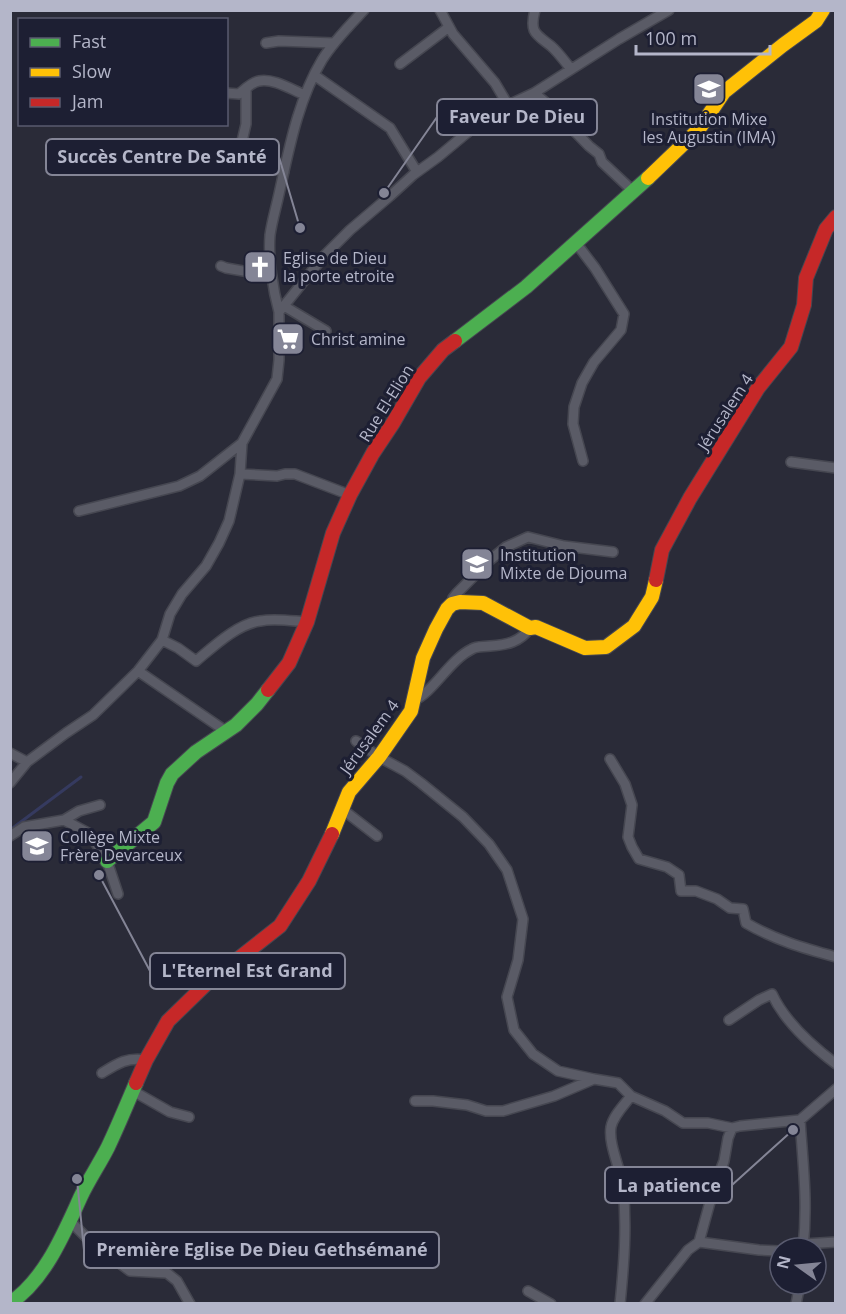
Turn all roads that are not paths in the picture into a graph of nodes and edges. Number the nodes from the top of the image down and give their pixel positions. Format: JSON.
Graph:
{"nodes":[{"id":1,"x":364,"y":10,"type":"edge"},
{"id":2,"x":440,"y":10,"type":"edge"},
{"id":3,"x":535,"y":10,"type":"edge"},
{"id":4,"x":669,"y":10,"type":"edge"},
{"id":5,"x":823,"y":10,"type":"edge"},
{"id":6,"x":449,"y":27,"type":"junction"},
{"id":7,"x":266,"y":43,"type":"dead end"},
{"id":8,"x":334,"y":43,"type":"junction"},
{"id":9,"x":400,"y":64,"type":"dead end"},
{"id":10,"x":571,"y":69,"type":"junction"},
{"id":11,"x":314,"y":75,"type":"junction"},
{"id":12,"x":246,"y":88,"type":"junction"},
{"id":13,"x":228,"y":93,"type":"edge"},
{"id":14,"x":534,"y":93,"type":"junction"},
{"id":15,"x":305,"y":95,"type":"junction"},
{"id":16,"x":508,"y":105,"type":"junction"},
{"id":17,"x":284,"y":172,"type":"junction"},
{"id":18,"x":417,"y":172,"type":"junction"},
{"id":19,"x":634,"y":192,"type":"junction"},
{"id":20,"x":836,"y":217,"type":"edge"},
{"id":21,"x":576,"y":243,"type":"junction"},
{"id":22,"x":221,"y":266,"type":"dead end"},
{"id":23,"x":272,"y":276,"type":"junction"},
{"id":24,"x":281,"y":309,"type":"junction"},
{"id":25,"x":326,"y":331,"type":"dead end"},
{"id":26,"x":242,"y":443,"type":"junction"},
{"id":27,"x":583,"y":461,"type":"dead end"},
{"id":28,"x":791,"y":462,"type":"dead end"},
{"id":29,"x":836,"y":468,"type":"edge"},
{"id":30,"x":240,"y":474,"type":"junction"},
{"id":31,"x":350,"y":495,"type":"junction"},
{"id":32,"x":79,"y":511,"type":"dead end"},
{"id":33,"x":613,"y":552,"type":"dead end"},
{"id":34,"x":452,"y":604,"type":"junction"},
{"id":35,"x":307,"y":622,"type":"junction"},
{"id":36,"x":530,"y":628,"type":"junction"},
{"id":37,"x":162,"y":640,"type":"junction"},
{"id":38,"x":138,"y":671,"type":"junction"},
{"id":39,"x":413,"y":701,"type":"junction"},
{"id":40,"x":227,"y":732,"type":"junction"},
{"id":41,"x":356,"y":741,"type":"dead end"},
{"id":42,"x":10,"y":753,"type":"edge"},
{"id":43,"x":378,"y":757,"type":"junction"},
{"id":44,"x":610,"y":759,"type":"dead end"},
{"id":45,"x":27,"y":762,"type":"junction"},
{"id":46,"x":10,"y":783,"type":"edge"},
{"id":47,"x":100,"y":806,"type":"dead end"},
{"id":48,"x":342,"y":809,"type":"junction"},
{"id":49,"x":63,"y":820,"type":"junction"},
{"id":50,"x":10,"y":836,"type":"edge"},
{"id":51,"x":377,"y":836,"type":"dead end"},
{"id":52,"x":107,"y":861,"type":"junction"},
{"id":53,"x":118,"y":894,"type":"dead end"},
{"id":54,"x":836,"y":957,"type":"edge"},
{"id":55,"x":729,"y":1020,"type":"dead end"},
{"id":56,"x":146,"y":1060,"type":"junction"},
{"id":57,"x":836,"y":1064,"type":"edge"},
{"id":58,"x":102,"y":1073,"type":"dead end"},
{"id":59,"x":594,"y":1079,"type":"junction"},
{"id":60,"x":836,"y":1089,"type":"edge"},
{"id":61,"x":133,"y":1091,"type":"junction"},
{"id":62,"x":631,"y":1096,"type":"junction"},
{"id":63,"x":415,"y":1101,"type":"dead end"},
{"id":64,"x":189,"y":1117,"type":"dead end"},
{"id":65,"x":800,"y":1120,"type":"junction"},
{"id":66,"x":732,"y":1128,"type":"junction"},
{"id":67,"x":70,"y":1221,"type":"junction"},
{"id":68,"x":805,"y":1236,"type":"edge"},
{"id":69,"x":699,"y":1242,"type":"junction"},
{"id":70,"x":768,"y":1250,"type":"edge"},
{"id":71,"x":528,"y":1291,"type":"dead end"},
{"id":72,"x":10,"y":1303,"type":"edge"},
{"id":73,"x":190,"y":1304,"type":"edge"},
{"id":74,"x":551,"y":1304,"type":"edge"},
{"id":75,"x":620,"y":1304,"type":"edge"},
{"id":76,"x":645,"y":1304,"type":"edge"}],
"edges":[{"from":1,"to":8,"type":"street"},
{"from":2,"to":6,"type":"street"},
{"from":3,"to":10,"type":"street"},
{"from":4,"to":10,"type":"street"},
{"from":5,"to":19,"type":"street","name":"Rue El-Elion"},
{"from":6,"to":9,"type":"street"},
{"from":6,"to":16,"type":"street"},
{"from":7,"to":8,"type":"street"},
{"from":8,"to":11,"type":"street"},
{"from":10,"to":14,"type":"street"},
{"from":11,"to":15,"type":"street"},
{"from":11,"to":18,"type":"street"},
{"from":12,"to":13,"type":"street"},
{"from":12,"to":15,"type":"street"},
{"from":12,"to":17,"type":"street"},
{"from":14,"to":16,"type":"street"},
{"from":14,"to":19,"type":"street"},
{"from":15,"to":17,"type":"street"},
{"from":16,"to":18,"type":"street"},
{"from":17,"to":23,"type":"street"},
{"from":18,"to":24,"type":"street"},
{"from":19,"to":21,"type":"street","name":"Rue El-Elion"},
{"from":20,"to":36,"type":"street","name":"Jérusalem 4"},
{"from":21,"to":27,"type":"street"},
{"from":21,"to":31,"type":"street","name":"Rue El-Elion"},
{"from":22,"to":23,"type":"street"},
{"from":23,"to":24,"type":"street"},
{"from":24,"to":25,"type":"street"},
{"from":24,"to":26,"type":"street"},
{"from":26,"to":30,"type":"street"},
{"from":26,"to":32,"type":"street"},
{"from":28,"to":29,"type":"street"},
{"from":30,"to":31,"type":"street"},
{"from":30,"to":37,"type":"street"},
{"from":31,"to":35,"type":"street","name":"Rue El-Elion"},
{"from":33,"to":34,"type":"street"},
{"from":34,"to":36,"type":"street","name":"Jérusalem 4"},
{"from":34,"to":39,"type":"street","name":"Jérusalem 4"},
{"from":35,"to":37,"type":"street"},
{"from":35,"to":40,"type":"street","name":"Rue El-Elion"},
{"from":36,"to":39,"type":"street"},
{"from":37,"to":38,"type":"street"},
{"from":38,"to":40,"type":"street"},
{"from":38,"to":45,"type":"street"},
{"from":39,"to":43,"type":"street","name":"Jérusalem 4"},
{"from":40,"to":52,"type":"street","name":"Rue El-Elion"},
{"from":41,"to":43,"type":"street"},
{"from":42,"to":45,"type":"street"},
{"from":43,"to":48,"type":"street","name":"Jérusalem 4"},
{"from":43,"to":59,"type":"street"},
{"from":44,"to":54,"type":"street"},
{"from":45,"to":46,"type":"street"},
{"from":47,"to":49,"type":"street"},
{"from":48,"to":51,"type":"street"},
{"from":48,"to":56,"type":"street","name":"Jérusalem 4"},
{"from":49,"to":50,"type":"street"},
{"from":49,"to":52,"type":"street"},
{"from":52,"to":53,"type":"street"},
{"from":55,"to":57,"type":"street"},
{"from":56,"to":58,"type":"street"},
{"from":56,"to":61,"type":"street","name":"Jérusalem 4"},
{"from":59,"to":62,"type":"street"},
{"from":59,"to":63,"type":"street"},
{"from":60,"to":65,"type":"street"},
{"from":61,"to":64,"type":"street"},
{"from":61,"to":67,"type":"street","name":"Jérusalem 4"},
{"from":62,"to":66,"type":"street"},
{"from":62,"to":75,"type":"street"},
{"from":65,"to":66,"type":"street"},
{"from":65,"to":68,"type":"street"},
{"from":66,"to":69,"type":"street"},
{"from":67,"to":72,"type":"street","name":"Jérusalem 4"},
{"from":67,"to":73,"type":"street"},
{"from":69,"to":70,"type":"street"},
{"from":69,"to":76,"type":"street"},
{"from":71,"to":74,"type":"street"}]}
